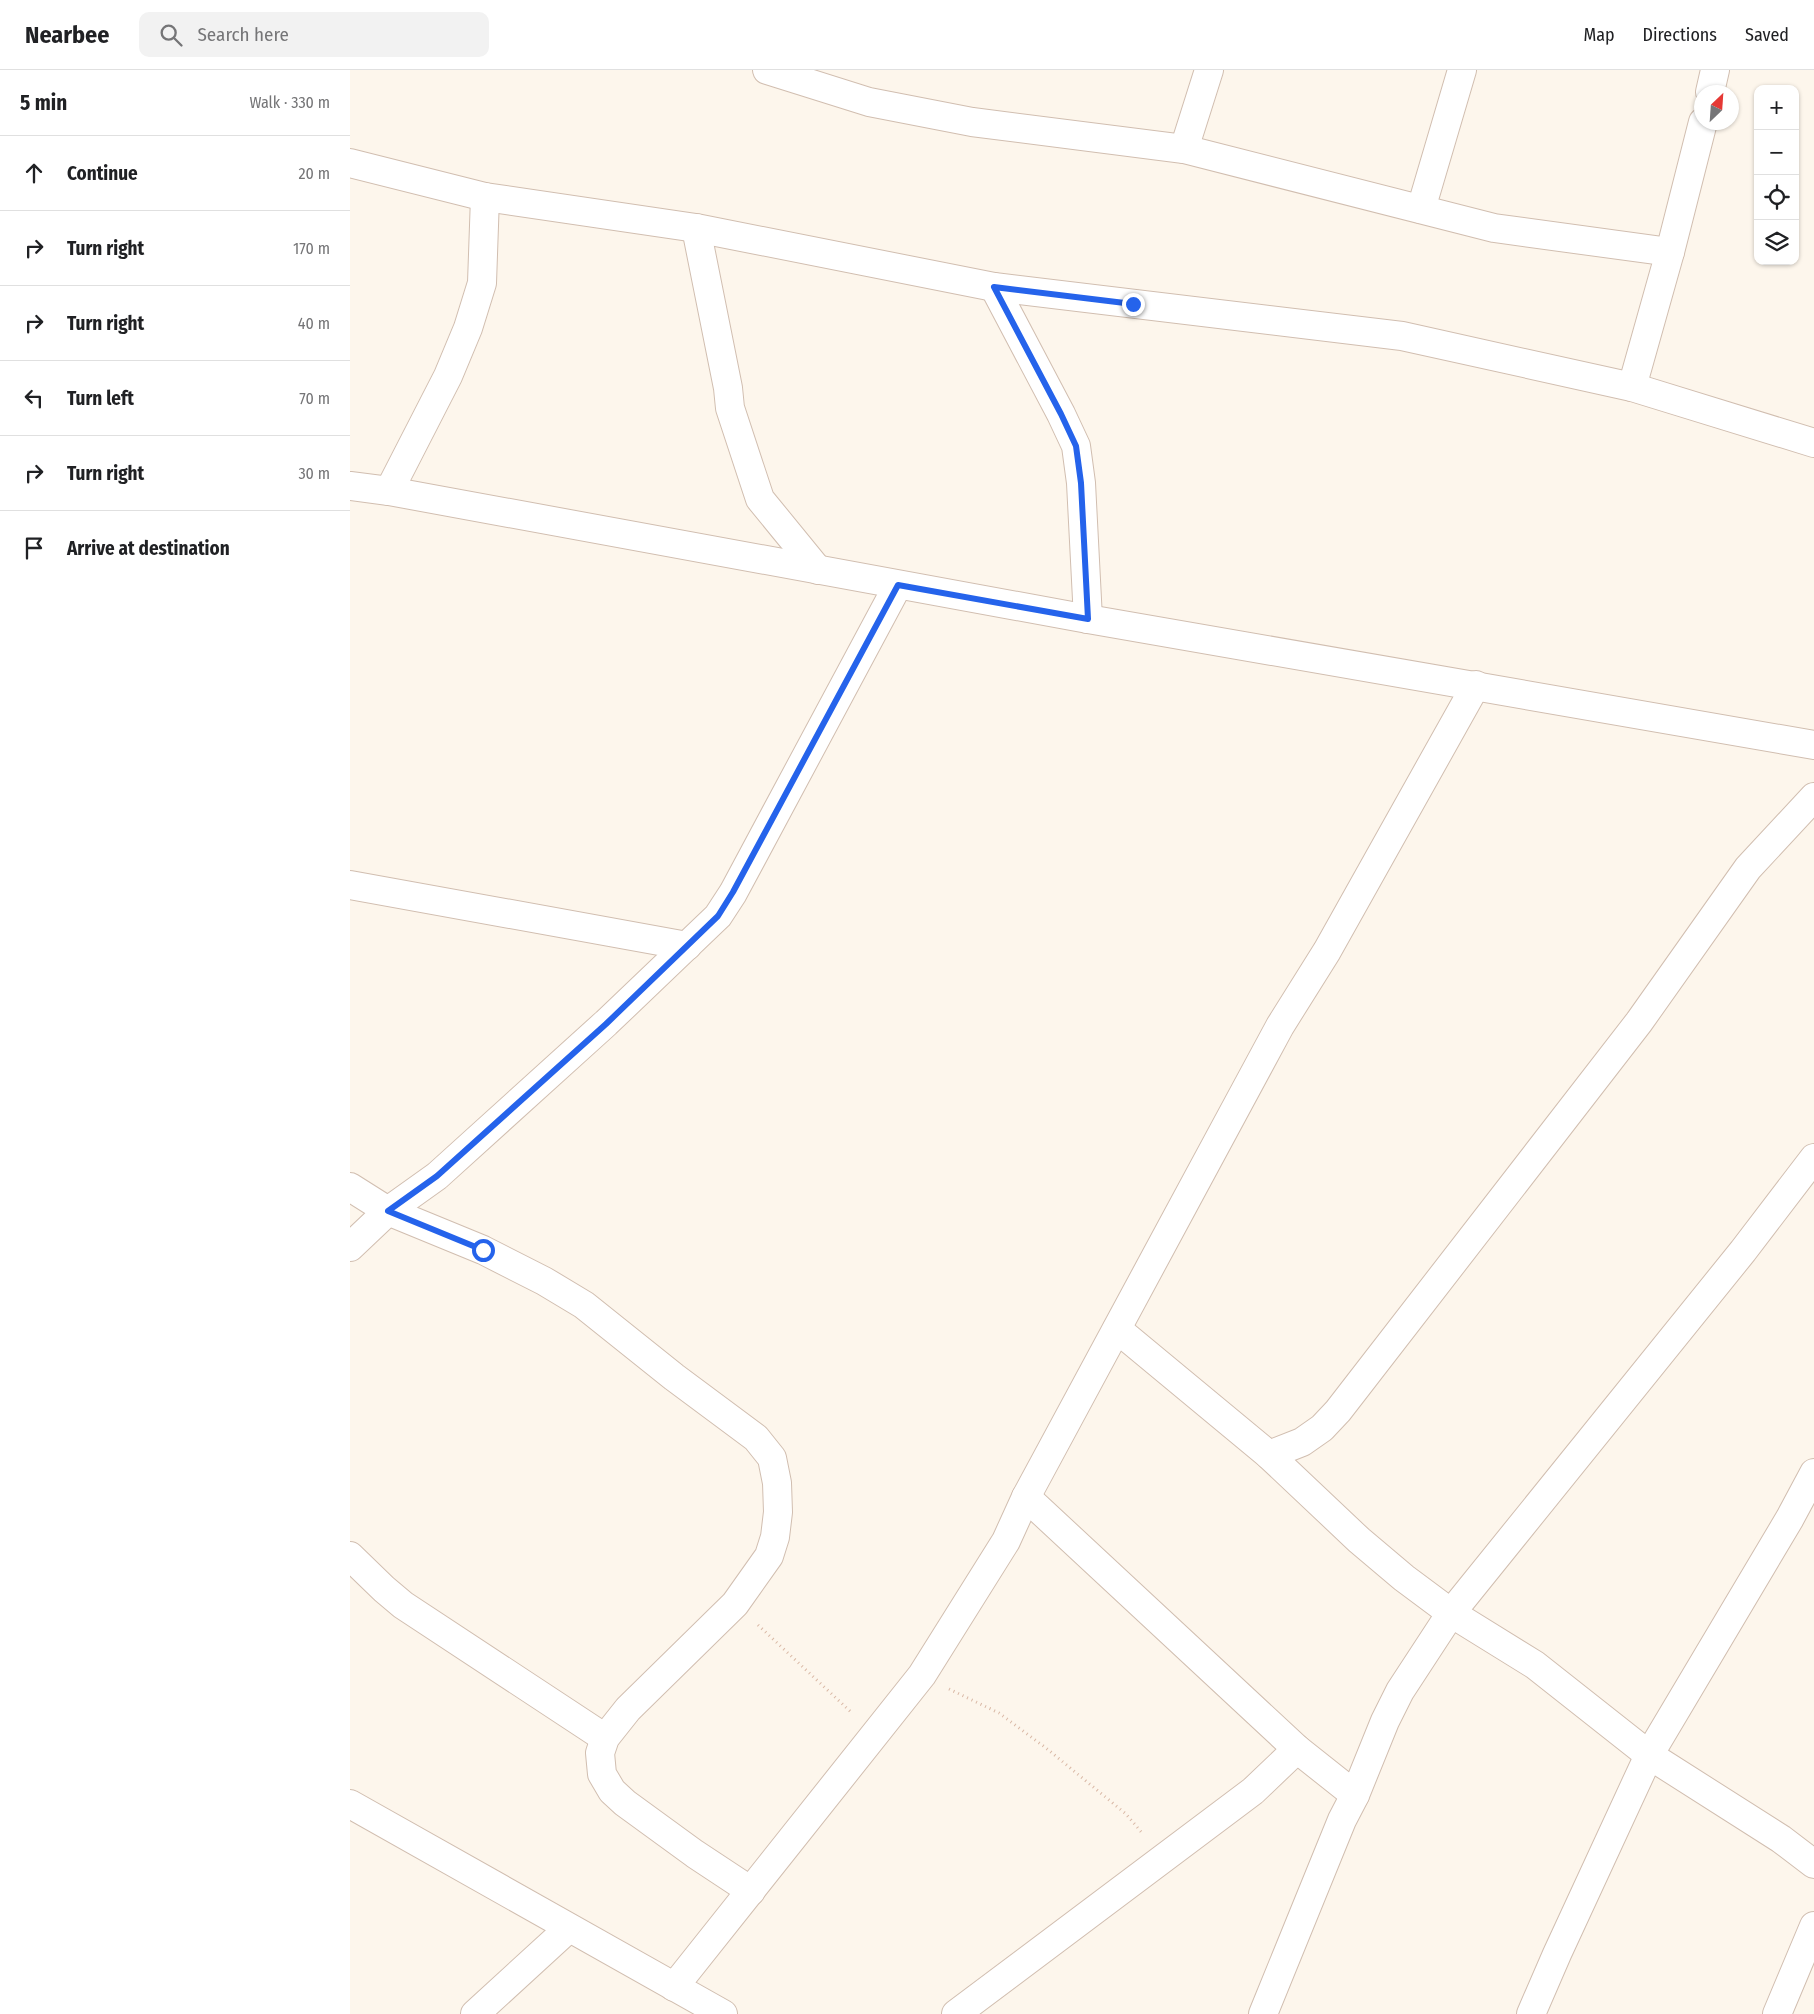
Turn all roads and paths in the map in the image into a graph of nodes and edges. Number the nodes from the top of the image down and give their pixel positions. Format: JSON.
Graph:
{"nodes":[{"id":1,"x":767,"y":70,"type":"edge"},
{"id":2,"x":1209,"y":70,"type":"edge"},
{"id":3,"x":1462,"y":70,"type":"edge"},
{"id":4,"x":1715,"y":70,"type":"edge"},
{"id":5,"x":1712,"y":85,"type":"edge"},
{"id":6,"x":1700,"y":130,"type":"edge"},
{"id":7,"x":1184,"y":149,"type":"junction"},
{"id":8,"x":350,"y":163,"type":"edge"},
{"id":9,"x":485,"y":197,"type":"junction"},
{"id":10,"x":1421,"y":209,"type":"junction"},
{"id":11,"x":696,"y":228,"type":"junction"},
{"id":12,"x":1670,"y":252,"type":"junction"},
{"id":13,"x":994,"y":287,"type":"junction"},
{"id":14,"x":1632,"y":387,"type":"junction"},
{"id":15,"x":1814,"y":443,"type":"edge"},
{"id":16,"x":350,"y":486,"type":"edge"},
{"id":17,"x":389,"y":491,"type":"junction"},
{"id":18,"x":818,"y":570,"type":"junction"},
{"id":19,"x":898,"y":585,"type":"junction"},
{"id":20,"x":1088,"y":619,"type":"junction"},
{"id":21,"x":1476,"y":685,"type":"junction"},
{"id":22,"x":1814,"y":745,"type":"edge"},
{"id":23,"x":1814,"y":797,"type":"edge"},
{"id":24,"x":350,"y":885,"type":"edge"},
{"id":25,"x":687,"y":946,"type":"junction"},
{"id":26,"x":1814,"y":1158,"type":"edge"},
{"id":27,"x":350,"y":1187,"type":"edge"},
{"id":28,"x":388,"y":1211,"type":"junction"},
{"id":29,"x":350,"y":1247,"type":"edge"},
{"id":30,"x":1117,"y":1329,"type":"junction"},
{"id":31,"x":1268,"y":1456,"type":"junction"},
{"id":32,"x":1814,"y":1474,"type":"edge"},
{"id":33,"x":1026,"y":1496,"type":"junction"},
{"id":34,"x":350,"y":1556,"type":"edge"},
{"id":35,"x":735,"y":1604,"type":"junction"},
{"id":36,"x":1451,"y":1613,"type":"junction"},
{"id":37,"x":922,"y":1675,"type":"junction"},
{"id":38,"x":875,"y":1735,"type":"junction"},
{"id":39,"x":605,"y":1738,"type":"junction"},
{"id":40,"x":1297,"y":1750,"type":"junction"},
{"id":41,"x":1650,"y":1755,"type":"junction"},
{"id":42,"x":1355,"y":1795,"type":"junction"},
{"id":43,"x":350,"y":1804,"type":"edge"},
{"id":44,"x":1165,"y":1859,"type":"junction"},
{"id":45,"x":1814,"y":1864,"type":"edge"},
{"id":46,"x":751,"y":1891,"type":"junction"},
{"id":47,"x":1814,"y":1926,"type":"edge"},
{"id":48,"x":569,"y":1928,"type":"junction"},
{"id":49,"x":674,"y":1987,"type":"junction"},
{"id":50,"x":476,"y":2014,"type":"edge"},
{"id":51,"x":723,"y":2014,"type":"edge"},
{"id":52,"x":956,"y":2014,"type":"edge"},
{"id":53,"x":1263,"y":2014,"type":"edge"},
{"id":54,"x":1531,"y":2014,"type":"edge"},
{"id":55,"x":1777,"y":2014,"type":"edge"}],
"edges":[{"from":1,"to":7,"type":"street"},
{"from":2,"to":7,"type":"street"},
{"from":3,"to":10,"type":"street"},
{"from":4,"to":5,"type":"street"},
{"from":6,"to":12,"type":"street"},
{"from":7,"to":10,"type":"street"},
{"from":8,"to":9,"type":"street"},
{"from":9,"to":11,"type":"street"},
{"from":9,"to":17,"type":"street"},
{"from":10,"to":12,"type":"street"},
{"from":11,"to":13,"type":"street"},
{"from":11,"to":18,"type":"street"},
{"from":12,"to":14,"type":"street"},
{"from":13,"to":14,"type":"street"},
{"from":13,"to":20,"type":"street"},
{"from":14,"to":15,"type":"street"},
{"from":16,"to":17,"type":"street"},
{"from":17,"to":18,"type":"street"},
{"from":18,"to":19,"type":"street"},
{"from":19,"to":20,"type":"street"},
{"from":19,"to":25,"type":"street"},
{"from":20,"to":21,"type":"street"},
{"from":21,"to":22,"type":"street"},
{"from":21,"to":30,"type":"street"},
{"from":23,"to":31,"type":"street"},
{"from":24,"to":25,"type":"street"},
{"from":25,"to":28,"type":"street"},
{"from":26,"to":36,"type":"street"},
{"from":27,"to":28,"type":"street"},
{"from":28,"to":29,"type":"street"},
{"from":28,"to":35,"type":"street"},
{"from":30,"to":31,"type":"street"},
{"from":30,"to":33,"type":"street"},
{"from":31,"to":36,"type":"street"},
{"from":32,"to":41,"type":"street"},
{"from":33,"to":37,"type":"street"},
{"from":33,"to":40,"type":"street"},
{"from":34,"to":39,"type":"street"},
{"from":35,"to":38,"type":"path"},
{"from":35,"to":39,"type":"street"},
{"from":36,"to":41,"type":"street"},
{"from":36,"to":42,"type":"street"},
{"from":37,"to":38,"type":"street"},
{"from":37,"to":44,"type":"path"},
{"from":38,"to":46,"type":"street"},
{"from":39,"to":46,"type":"street"},
{"from":40,"to":42,"type":"street"},
{"from":40,"to":44,"type":"street"},
{"from":41,"to":45,"type":"street"},
{"from":41,"to":54,"type":"street"},
{"from":42,"to":53,"type":"street"},
{"from":43,"to":48,"type":"street"},
{"from":44,"to":52,"type":"street"},
{"from":46,"to":49,"type":"street"},
{"from":47,"to":55,"type":"street"},
{"from":48,"to":49,"type":"street"},
{"from":48,"to":50,"type":"street"},
{"from":49,"to":51,"type":"street"}]}
